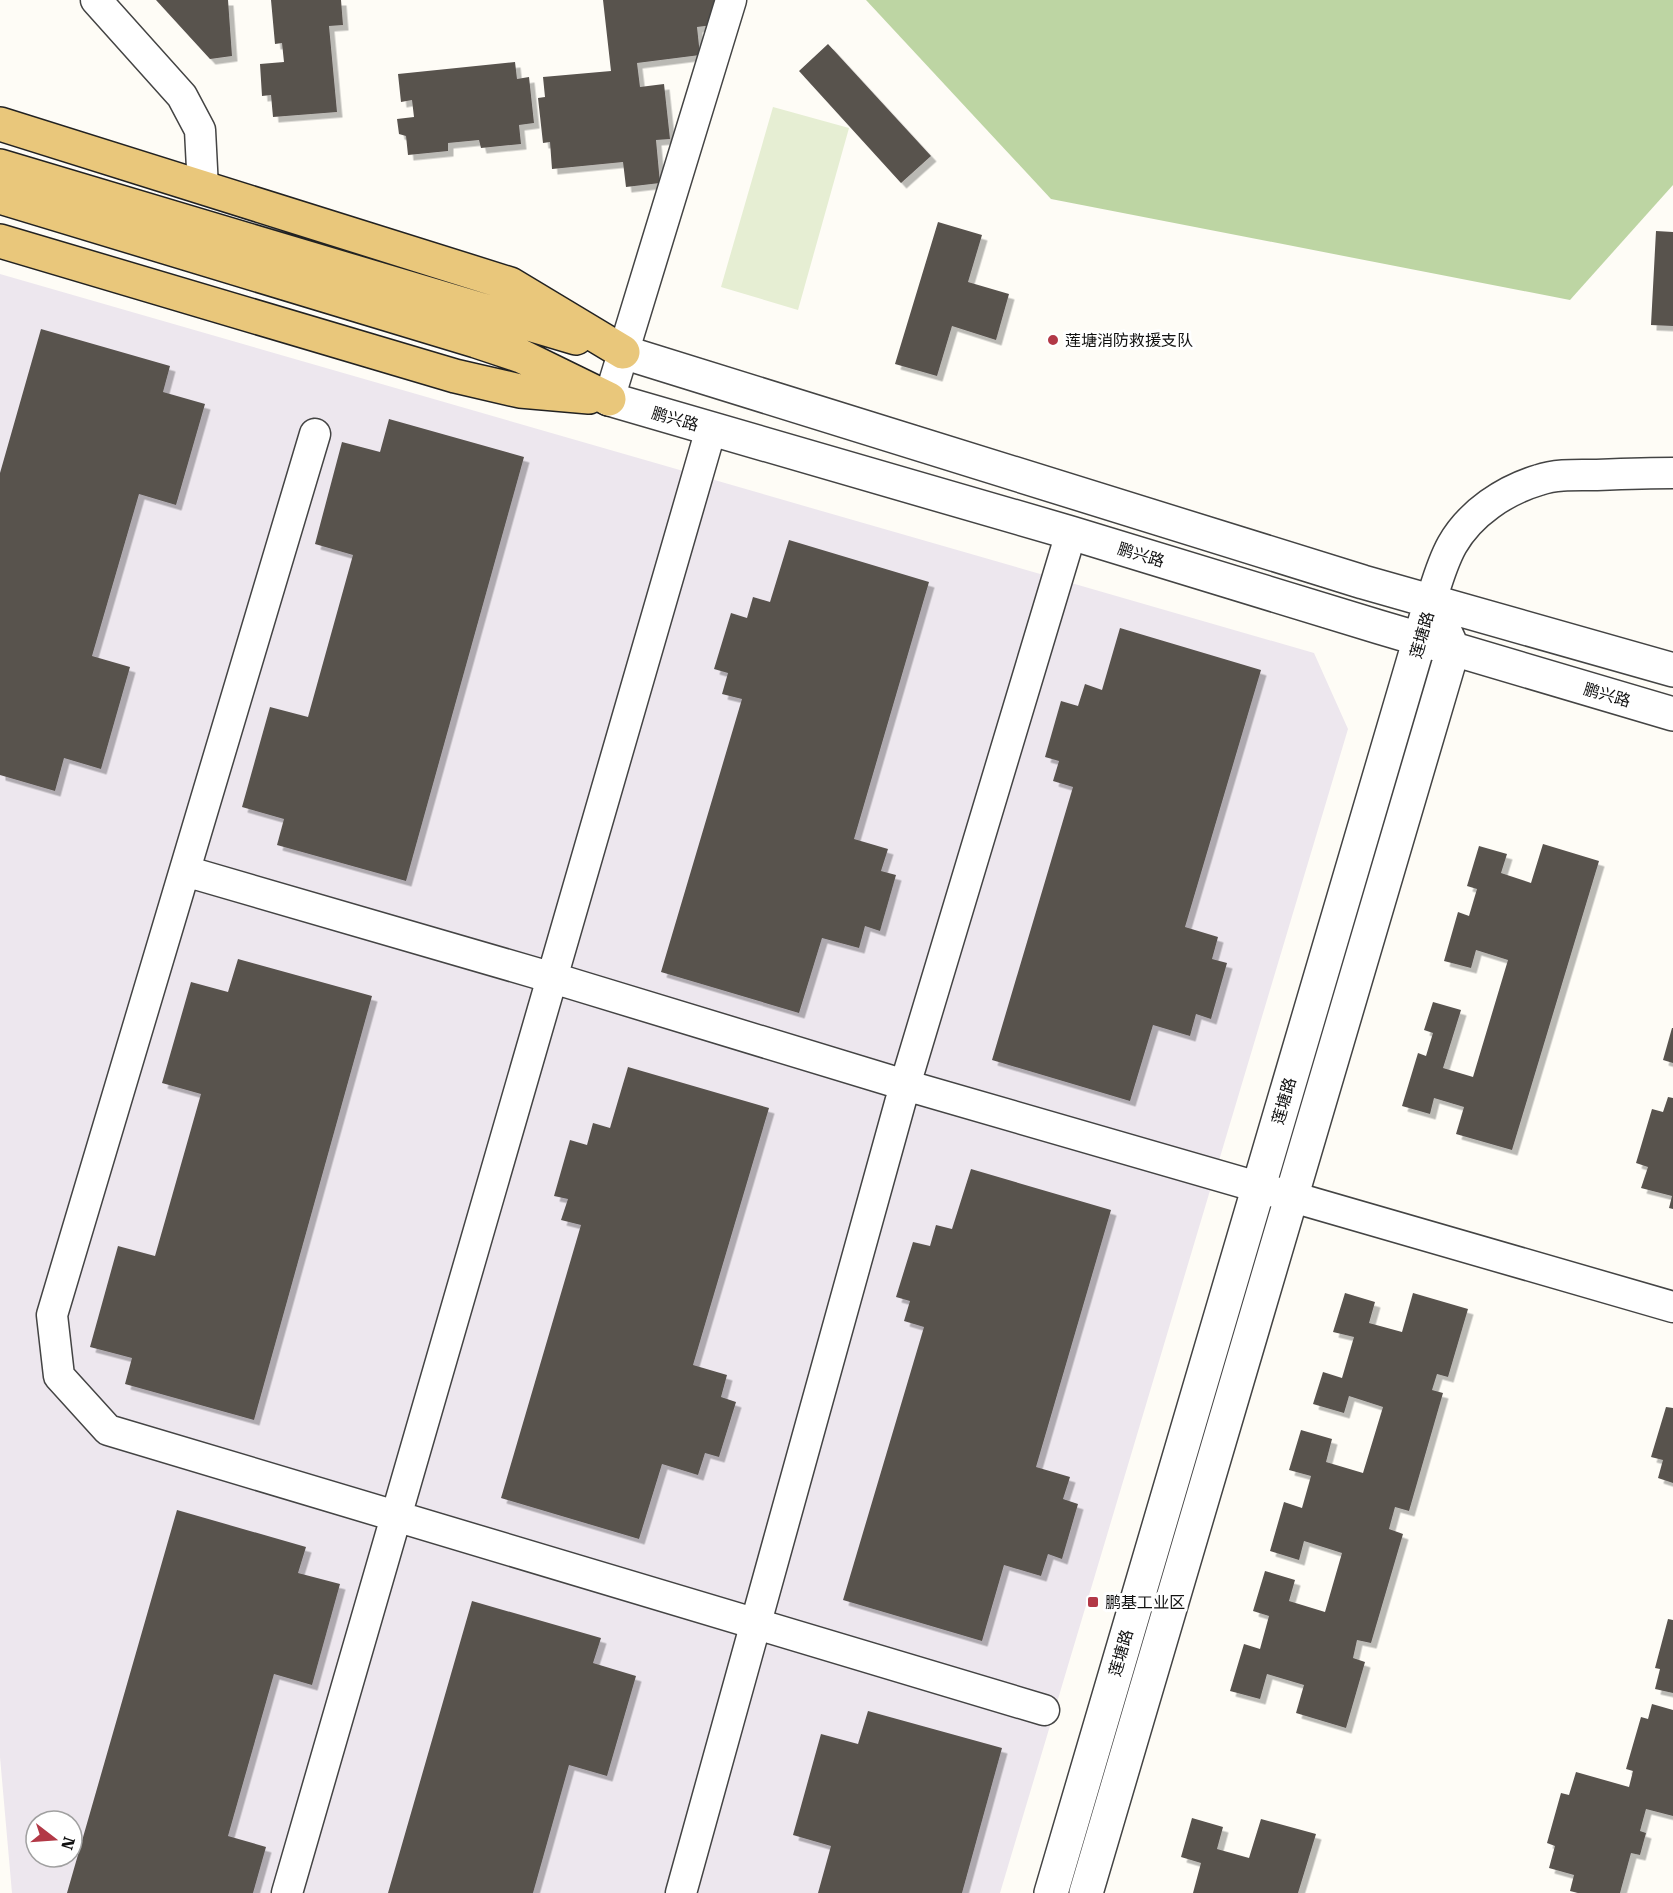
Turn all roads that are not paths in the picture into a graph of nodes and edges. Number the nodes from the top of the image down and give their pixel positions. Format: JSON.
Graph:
{"nodes":[{"id":1,"x":96,"y":0,"type":"edge"},
{"id":2,"x":731,"y":0,"type":"edge"},
{"id":3,"x":0,"y":124,"type":"edge"},
{"id":4,"x":0,"y":166,"type":"edge"},
{"id":5,"x":203,"y":188,"type":"junction"},
{"id":6,"x":0,"y":197,"type":"edge"},
{"id":7,"x":0,"y":241,"type":"edge"},
{"id":8,"x":482,"y":326,"type":"junction"},
{"id":9,"x":623,"y":352,"type":"junction"},
{"id":10,"x":609,"y":399,"type":"junction"},
{"id":11,"x":711,"y":429,"type":"junction"},
{"id":12,"x":315,"y":434,"type":"dead end"},
{"id":13,"x":1673,"y":473,"type":"edge"},
{"id":14,"x":1071,"y":533,"type":"junction"},
{"id":15,"x":1431,"y":601,"type":"junction"},
{"id":16,"x":1421,"y":640,"type":"junction"},
{"id":17,"x":1453,"y":649,"type":"junction"},
{"id":18,"x":1673,"y":670,"type":"edge"},
{"id":19,"x":1673,"y":714,"type":"edge"},
{"id":20,"x":185,"y":872,"type":"junction"},
{"id":21,"x":553,"y":978,"type":"junction"},
{"id":22,"x":905,"y":1085,"type":"junction"},
{"id":23,"x":1258,"y":1187,"type":"junction"},
{"id":24,"x":1292,"y":1197,"type":"junction"},
{"id":25,"x":1673,"y":1306,"type":"edge"},
{"id":26,"x":397,"y":1517,"type":"junction"},
{"id":27,"x":756,"y":1624,"type":"junction"},
{"id":28,"x":1044,"y":1710,"type":"dead end"},
{"id":29,"x":287,"y":1893,"type":"edge"},
{"id":30,"x":681,"y":1893,"type":"edge"},
{"id":31,"x":1051,"y":1893,"type":"edge"},
{"id":32,"x":1086,"y":1893,"type":"edge"}],
"edges":[{"from":1,"to":5,"type":"street"},
{"from":2,"to":9,"type":"street"},
{"from":3,"to":5,"type":"main road"},
{"from":4,"to":8,"type":"main road"},
{"from":5,"to":9,"type":"main road"},
{"from":6,"to":8,"type":"main road"},
{"from":7,"to":10,"type":"main road"},
{"from":8,"to":9,"type":"main road"},
{"from":8,"to":10,"type":"main road"},
{"from":9,"to":10,"type":"street"},
{"from":9,"to":15,"type":"street"},
{"from":10,"to":11,"type":"street","name":"鹏兴路"},
{"from":11,"to":14,"type":"street","name":"鹏兴路"},
{"from":11,"to":21,"type":"street"},
{"from":12,"to":20,"type":"street"},
{"from":13,"to":15,"type":"street"},
{"from":14,"to":16,"type":"street","name":"鹏兴路"},
{"from":14,"to":22,"type":"street"},
{"from":15,"to":16,"type":"street","name":"莲塘路"},
{"from":15,"to":17,"type":"street","name":"莲塘路"},
{"from":15,"to":18,"type":"street"},
{"from":16,"to":17,"type":"street","name":"鹏兴路"},
{"from":16,"to":23,"type":"street","name":"莲塘路"},
{"from":17,"to":19,"type":"street","name":"鹏兴路"},
{"from":17,"to":24,"type":"street","name":"莲塘路"},
{"from":20,"to":21,"type":"street"},
{"from":20,"to":26,"type":"street"},
{"from":21,"to":22,"type":"street"},
{"from":21,"to":26,"type":"street"},
{"from":22,"to":23,"type":"street"},
{"from":22,"to":27,"type":"street"},
{"from":23,"to":24,"type":"street"},
{"from":23,"to":31,"type":"street","name":"莲塘路"},
{"from":24,"to":25,"type":"street"},
{"from":24,"to":32,"type":"street","name":"莲塘路"},
{"from":26,"to":27,"type":"street"},
{"from":26,"to":29,"type":"street"},
{"from":27,"to":28,"type":"street"},
{"from":27,"to":30,"type":"street"}]}
